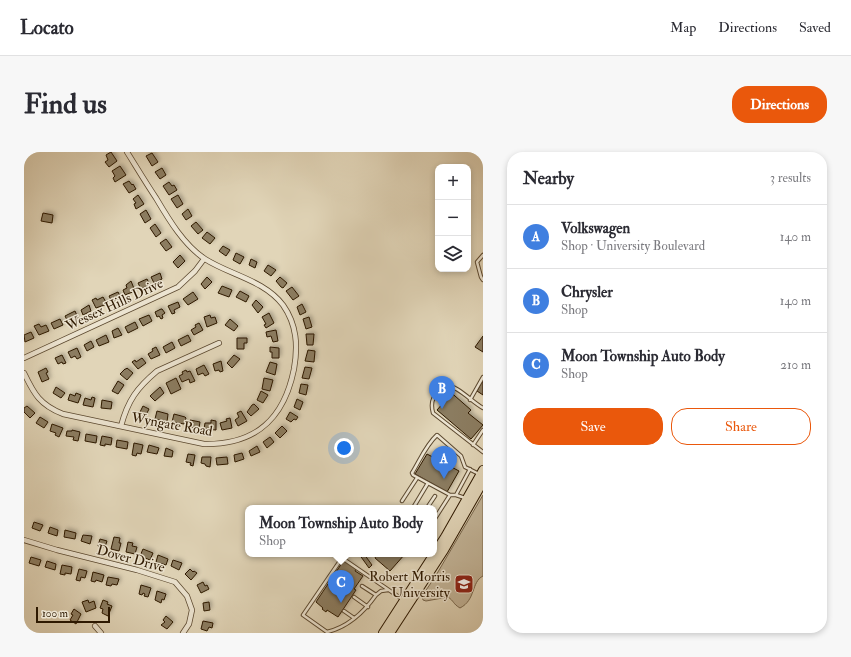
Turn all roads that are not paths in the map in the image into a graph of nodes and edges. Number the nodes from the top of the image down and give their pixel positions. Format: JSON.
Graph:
{"nodes":[{"id":1,"x":127,"y":152,"type":"edge"},
{"id":2,"x":483,"y":255,"type":"edge"},
{"id":3,"x":204,"y":259,"type":"junction"},
{"id":4,"x":483,"y":280,"type":"edge"},
{"id":5,"x":220,"y":343,"type":"dead end"},
{"id":6,"x":24,"y":358,"type":"edge"},
{"id":7,"x":24,"y":373,"type":"edge"},
{"id":8,"x":483,"y":377,"type":"edge"},
{"id":9,"x":470,"y":400,"type":"junction"},
{"id":10,"x":483,"y":408,"type":"edge"},
{"id":11,"x":122,"y":426,"type":"junction"},
{"id":12,"x":483,"y":430,"type":"edge"},
{"id":13,"x":473,"y":445,"type":"junction"},
{"id":14,"x":483,"y":452,"type":"edge"},
{"id":15,"x":470,"y":469,"type":"junction"},
{"id":16,"x":482,"y":476,"type":"edge"},
{"id":17,"x":417,"y":477,"type":"junction"},
{"id":18,"x":428,"y":483,"type":"junction"},
{"id":19,"x":450,"y":495,"type":"junction"},
{"id":20,"x":456,"y":495,"type":"junction"},
{"id":21,"x":435,"y":496,"type":"dead end"},
{"id":22,"x":402,"y":501,"type":"dead end"},
{"id":23,"x":470,"y":501,"type":"junction"},
{"id":24,"x":415,"y":505,"type":"edge"},
{"id":25,"x":429,"y":505,"type":"edge"},
{"id":26,"x":437,"y":515,"type":"edge"},
{"id":27,"x":24,"y":540,"type":"edge"},
{"id":28,"x":437,"y":550,"type":"edge"},
{"id":29,"x":432,"y":557,"type":"edge"},
{"id":30,"x":362,"y":586,"type":"dead end"},
{"id":31,"x":389,"y":590,"type":"junction"},
{"id":32,"x":376,"y":595,"type":"junction"},
{"id":33,"x":354,"y":597,"type":"dead end"},
{"id":34,"x":404,"y":600,"type":"junction"},
{"id":35,"x":368,"y":607,"type":"junction"},
{"id":36,"x":344,"y":611,"type":"dead end"},
{"id":37,"x":354,"y":618,"type":"junction"},
{"id":38,"x":96,"y":626,"type":"dead end"},
{"id":39,"x":101,"y":633,"type":"edge"},
{"id":40,"x":183,"y":633,"type":"edge"},
{"id":41,"x":383,"y":633,"type":"edge"},
{"id":42,"x":390,"y":633,"type":"edge"}],
"edges":[{"from":1,"to":3,"type":"street","name":"Wyngate Road"},
{"from":2,"to":4,"type":"lane"},
{"from":3,"to":6,"type":"street","name":"Wessex Hills Drive"},
{"from":3,"to":11,"type":"street","name":"Wyngate Road"},
{"from":5,"to":11,"type":"street"},
{"from":7,"to":11,"type":"street","name":"Wyngate Road"},
{"from":8,"to":9,"type":"lane"},
{"from":9,"to":10,"type":"lane"},
{"from":9,"to":13,"type":"lane"},
{"from":12,"to":13,"type":"lane"},
{"from":13,"to":14,"type":"lane"},
{"from":15,"to":16,"type":"lane"},
{"from":15,"to":17,"type":"lane"},
{"from":15,"to":20,"type":"lane"},
{"from":16,"to":23,"type":"main road"},
{"from":17,"to":18,"type":"lane"},
{"from":17,"to":22,"type":"lane"},
{"from":18,"to":19,"type":"lane"},
{"from":18,"to":24,"type":"lane"},
{"from":19,"to":20,"type":"lane"},
{"from":19,"to":26,"type":"lane"},
{"from":20,"to":23,"type":"lane"},
{"from":21,"to":25,"type":"lane"},
{"from":23,"to":28,"type":"main road"},
{"from":23,"to":42,"type":"main road"},
{"from":27,"to":40,"type":"street","name":"Dover Drive"},
{"from":29,"to":34,"type":"main road"},
{"from":30,"to":32,"type":"lane"},
{"from":31,"to":32,"type":"lane"},
{"from":31,"to":34,"type":"lane"},
{"from":31,"to":37,"type":"lane"},
{"from":32,"to":35,"type":"lane"},
{"from":33,"to":35,"type":"lane"},
{"from":34,"to":41,"type":"main road"},
{"from":35,"to":37,"type":"lane"},
{"from":36,"to":37,"type":"lane"},
{"from":38,"to":39,"type":"street"}]}
